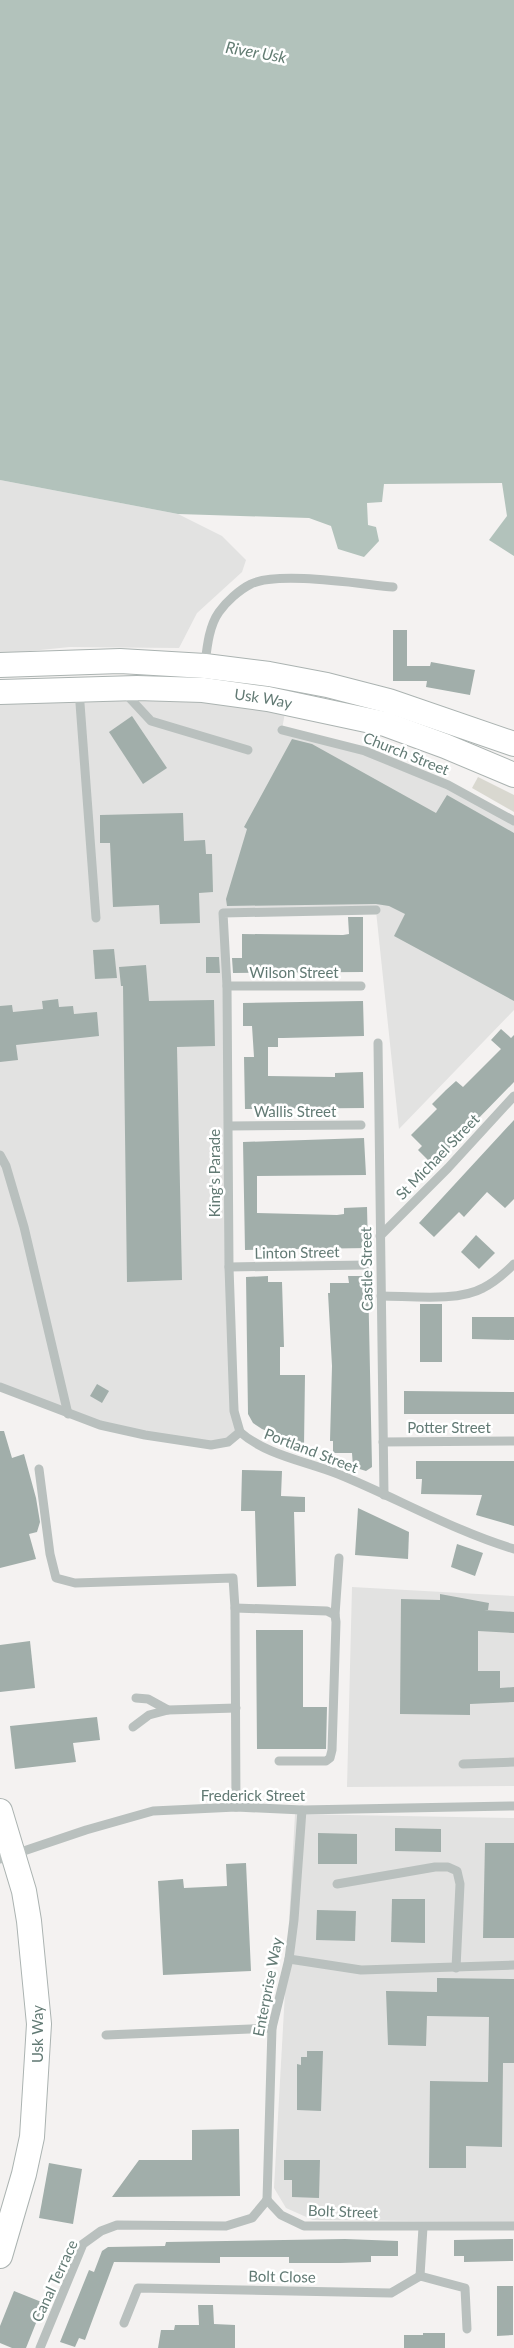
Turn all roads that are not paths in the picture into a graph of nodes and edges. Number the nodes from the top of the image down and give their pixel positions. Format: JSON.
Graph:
{"nodes":[{"id":1,"x":393,"y":587,"type":"dead end"},
{"id":2,"x":0,"y":666,"type":"edge"},
{"id":3,"x":205,"y":666,"type":"junction"},
{"id":4,"x":122,"y":688,"type":"junction"},
{"id":5,"x":79,"y":690,"type":"junction"},
{"id":6,"x":0,"y":692,"type":"edge"},
{"id":7,"x":282,"y":730,"type":"dead end"},
{"id":8,"x":514,"y":744,"type":"edge"},
{"id":9,"x":248,"y":750,"type":"dead end"},
{"id":10,"x":514,"y":775,"type":"edge"},
{"id":11,"x":514,"y":821,"type":"edge"},
{"id":12,"x":376,"y":910,"type":"dead end"},
{"id":13,"x":96,"y":918,"type":"dead end"},
{"id":14,"x":227,"y":986,"type":"junction"},
{"id":15,"x":361,"y":986,"type":"dead end"},
{"id":16,"x":378,"y":1043,"type":"dead end"},
{"id":17,"x":514,"y":1096,"type":"edge"},
{"id":18,"x":360,"y":1125,"type":"dead end"},
{"id":19,"x":229,"y":1126,"type":"junction"},
{"id":20,"x":0,"y":1155,"type":"edge"},
{"id":21,"x":380,"y":1236,"type":"junction"},
{"id":22,"x":514,"y":1264,"type":"edge"},
{"id":23,"x":366,"y":1265,"type":"dead end"},
{"id":24,"x":229,"y":1267,"type":"junction"},
{"id":25,"x":381,"y":1296,"type":"junction"},
{"id":26,"x":0,"y":1387,"type":"edge"},
{"id":27,"x":68,"y":1414,"type":"junction"},
{"id":28,"x":240,"y":1432,"type":"junction"},
{"id":29,"x":514,"y":1441,"type":"edge"},
{"id":30,"x":383,"y":1442,"type":"junction"},
{"id":31,"x":40,"y":1469,"type":"dead end"},
{"id":32,"x":384,"y":1495,"type":"junction"},
{"id":33,"x":514,"y":1549,"type":"edge"},
{"id":34,"x":339,"y":1558,"type":"dead end"},
{"id":35,"x":235,"y":1608,"type":"junction"},
{"id":36,"x":335,"y":1616,"type":"junction"},
{"id":37,"x":136,"y":1698,"type":"dead end"},
{"id":38,"x":236,"y":1708,"type":"junction"},
{"id":39,"x":168,"y":1710,"type":"junction"},
{"id":40,"x":133,"y":1727,"type":"dead end"},
{"id":41,"x":279,"y":1762,"type":"dead end"},
{"id":42,"x":514,"y":1762,"type":"edge"},
{"id":43,"x":463,"y":1764,"type":"dead end"},
{"id":44,"x":514,"y":1806,"type":"edge"},
{"id":45,"x":236,"y":1807,"type":"junction"},
{"id":46,"x":302,"y":1810,"type":"junction"},
{"id":47,"x":0,"y":1811,"type":"edge"},
{"id":48,"x":4,"y":1859,"type":"edge"},
{"id":49,"x":337,"y":1884,"type":"dead end"},
{"id":50,"x":289,"y":1959,"type":"junction"},
{"id":51,"x":514,"y":1965,"type":"edge"},
{"id":52,"x":456,"y":1968,"type":"junction"},
{"id":53,"x":272,"y":2028,"type":"junction"},
{"id":54,"x":106,"y":2035,"type":"dead end"},
{"id":55,"x":267,"y":2200,"type":"junction"},
{"id":56,"x":0,"y":2212,"type":"edge"},
{"id":57,"x":514,"y":2226,"type":"edge"},
{"id":58,"x":423,"y":2227,"type":"junction"},
{"id":59,"x":0,"y":2256,"type":"edge"},
{"id":60,"x":420,"y":2276,"type":"junction"},
{"id":61,"x":124,"y":2323,"type":"dead end"},
{"id":62,"x":467,"y":2329,"type":"dead end"},
{"id":63,"x":40,"y":2348,"type":"edge"}],
"edges":[{"from":1,"to":3,"type":"street"},
{"from":2,"to":3,"type":"main road","name":"Usk Way"},
{"from":3,"to":8,"type":"main road","name":"Usk Way"},
{"from":4,"to":5,"type":"main road","name":"Usk Way"},
{"from":4,"to":9,"type":"street"},
{"from":4,"to":10,"type":"main road","name":"Usk Way"},
{"from":5,"to":6,"type":"main road","name":"Usk Way"},
{"from":5,"to":13,"type":"street"},
{"from":7,"to":11,"type":"street","name":"Church Street"},
{"from":12,"to":14,"type":"street","name":"King's Parade"},
{"from":14,"to":15,"type":"street","name":"Wilson Street"},
{"from":14,"to":19,"type":"street","name":"King's Parade"},
{"from":16,"to":21,"type":"street","name":"Castle Street"},
{"from":17,"to":21,"type":"street","name":"St Michael Street"},
{"from":18,"to":19,"type":"street","name":"Wallis Street"},
{"from":19,"to":24,"type":"street","name":"King's Parade"},
{"from":20,"to":27,"type":"street"},
{"from":21,"to":25,"type":"street","name":"Castle Street"},
{"from":22,"to":25,"type":"street"},
{"from":23,"to":24,"type":"street","name":"Linton Street"},
{"from":24,"to":28,"type":"street","name":"King's Parade"},
{"from":25,"to":30,"type":"street","name":"Castle Street"},
{"from":26,"to":27,"type":"street"},
{"from":27,"to":28,"type":"street"},
{"from":28,"to":32,"type":"street","name":"Portland Street"},
{"from":29,"to":30,"type":"street","name":"Potter Street"},
{"from":30,"to":32,"type":"street","name":"Castle Street"},
{"from":31,"to":35,"type":"street"},
{"from":32,"to":33,"type":"street","name":"Portland Street"},
{"from":34,"to":36,"type":"street"},
{"from":35,"to":36,"type":"street"},
{"from":35,"to":38,"type":"street"},
{"from":36,"to":41,"type":"street"},
{"from":37,"to":39,"type":"street"},
{"from":38,"to":39,"type":"street"},
{"from":38,"to":45,"type":"street"},
{"from":39,"to":40,"type":"street"},
{"from":42,"to":43,"type":"street"},
{"from":44,"to":46,"type":"street","name":"Frederick Street"},
{"from":45,"to":46,"type":"street","name":"Frederick Street"},
{"from":45,"to":48,"type":"street","name":"Frederick Street"},
{"from":46,"to":50,"type":"street","name":"Enterprise Way"},
{"from":47,"to":48,"type":"main road","name":"Usk Way"},
{"from":48,"to":56,"type":"main road","name":"Usk Way"},
{"from":48,"to":59,"type":"main road","name":"Usk Way"},
{"from":49,"to":52,"type":"street"},
{"from":50,"to":52,"type":"street"},
{"from":50,"to":53,"type":"street","name":"Enterprise Way"},
{"from":51,"to":52,"type":"street"},
{"from":53,"to":54,"type":"street"},
{"from":53,"to":55,"type":"street","name":"Enterprise Way"},
{"from":55,"to":58,"type":"street","name":"Bolt Street"},
{"from":55,"to":63,"type":"street","name":"Canal Terrace"},
{"from":57,"to":58,"type":"street","name":"Bolt Street"},
{"from":58,"to":60,"type":"street"},
{"from":60,"to":61,"type":"street","name":"Bolt Close"},
{"from":60,"to":62,"type":"street"}]}
